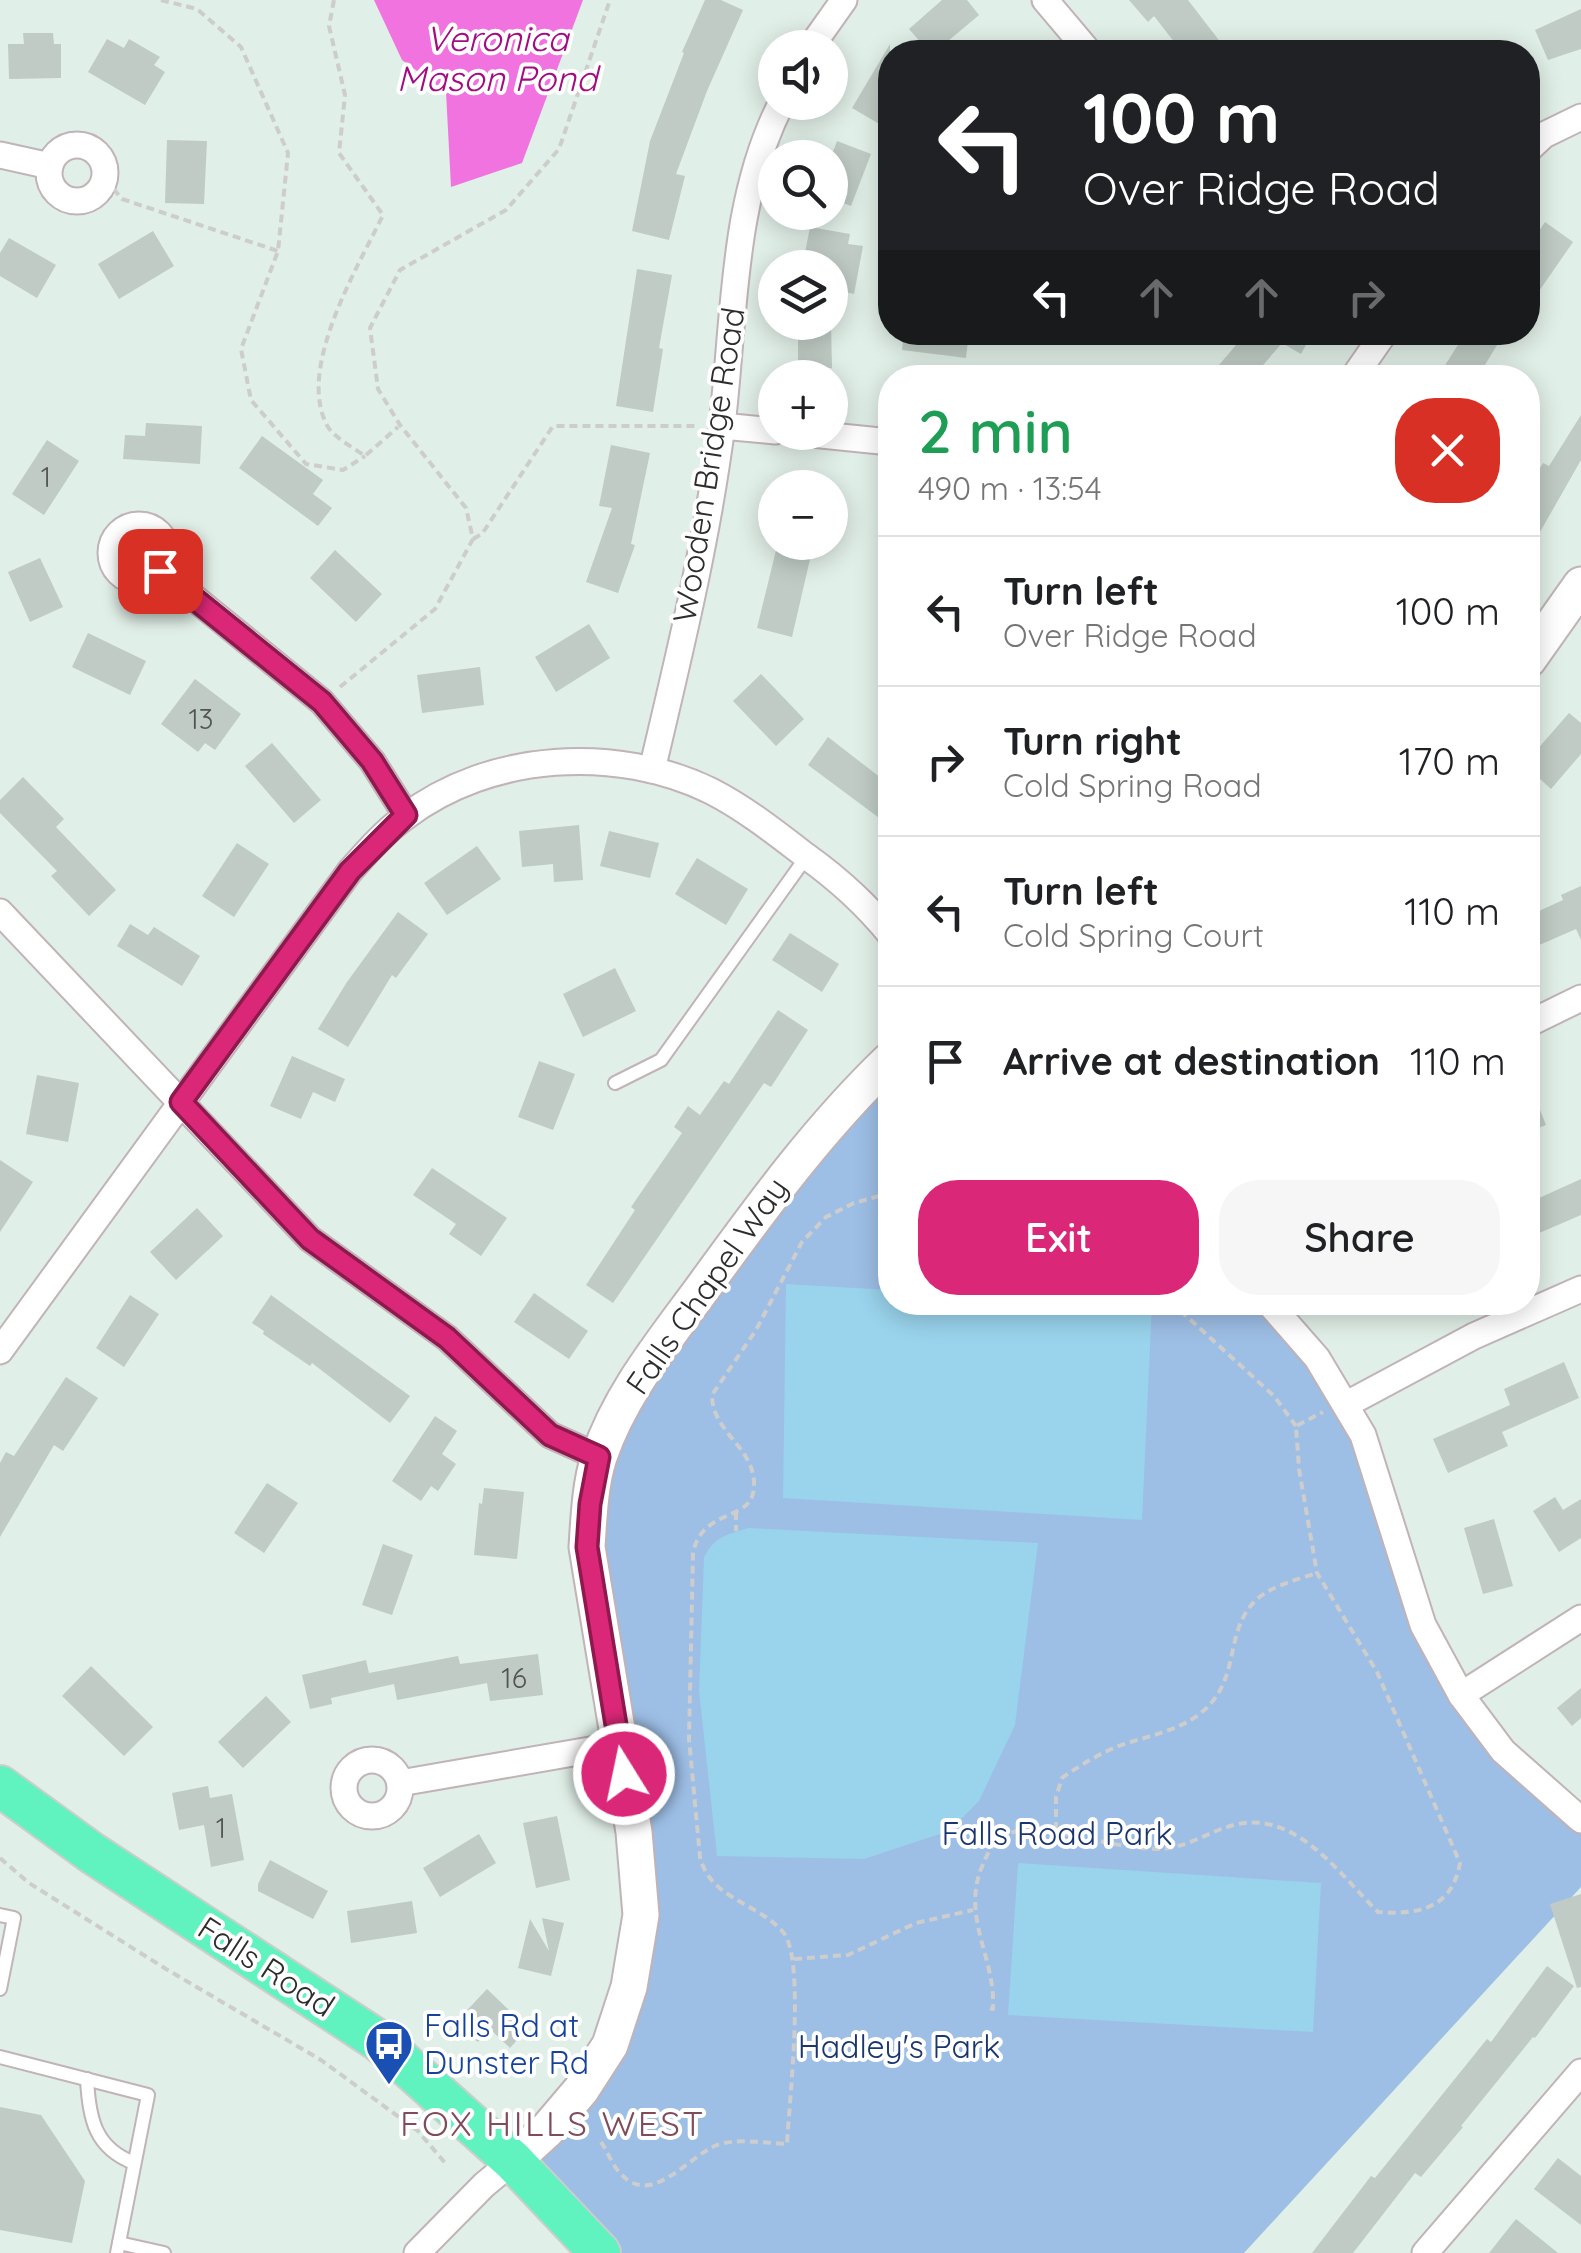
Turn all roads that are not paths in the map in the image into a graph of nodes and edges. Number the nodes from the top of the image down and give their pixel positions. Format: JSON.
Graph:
{"nodes":[{"id":1,"x":844,"y":0,"type":"edge"},
{"id":2,"x":1044,"y":0,"type":"edge"},
{"id":3,"x":823,"y":30,"type":"edge"},
{"id":4,"x":1079,"y":40,"type":"edge"},
{"id":5,"x":1581,"y":118,"type":"edge"},
{"id":6,"x":775,"y":120,"type":"edge"},
{"id":7,"x":1540,"y":139,"type":"edge"},
{"id":8,"x":0,"y":156,"type":"edge"},
{"id":9,"x":50,"y":166,"type":"junction"},
{"id":10,"x":722,"y":426,"type":"junction"},
{"id":11,"x":758,"y":429,"type":"edge"},
{"id":12,"x":848,"y":438,"type":"edge"},
{"id":13,"x":878,"y":441,"type":"edge"},
{"id":14,"x":160,"y":571,"type":"dead end"},
{"id":15,"x":1581,"y":585,"type":"edge"},
{"id":16,"x":1540,"y":643,"type":"edge"},
{"id":17,"x":652,"y":770,"type":"junction"},
{"id":18,"x":406,"y":815,"type":"junction"},
{"id":19,"x":807,"y":856,"type":"junction"},
{"id":20,"x":0,"y":912,"type":"edge"},
{"id":21,"x":878,"y":920,"type":"edge"},
{"id":22,"x":1581,"y":998,"type":"edge"},
{"id":23,"x":1540,"y":1018,"type":"edge"},
{"id":24,"x":878,"y":1072,"type":"edge"},
{"id":25,"x":616,"y":1083,"type":"dead end"},
{"id":26,"x":181,"y":1102,"type":"junction"},
{"id":27,"x":1581,"y":1289,"type":"edge"},
{"id":28,"x":1540,"y":1307,"type":"edge"},
{"id":29,"x":1279,"y":1315,"type":"edge"},
{"id":30,"x":1522,"y":1315,"type":"edge"},
{"id":31,"x":0,"y":1352,"type":"edge"},
{"id":32,"x":1346,"y":1404,"type":"junction"},
{"id":33,"x":599,"y":1457,"type":"junction"},
{"id":34,"x":1581,"y":1618,"type":"edge"},
{"id":35,"x":1461,"y":1696,"type":"junction"},
{"id":36,"x":620,"y":1745,"type":"junction"},
{"id":37,"x":400,"y":1783,"type":"dead end"},
{"id":38,"x":0,"y":1786,"type":"edge"},
{"id":39,"x":1581,"y":1820,"type":"edge"},
{"id":40,"x":0,"y":1915,"type":"edge"},
{"id":41,"x":0,"y":1990,"type":"edge"},
{"id":42,"x":0,"y":2057,"type":"edge"},
{"id":43,"x":1579,"y":2078,"type":"edge"},
{"id":44,"x":87,"y":2080,"type":"junction"},
{"id":45,"x":514,"y":2161,"type":"junction"},
{"id":46,"x":134,"y":2163,"type":"junction"},
{"id":47,"x":118,"y":2248,"type":"edge"},
{"id":48,"x":164,"y":2253,"type":"edge"},
{"id":49,"x":416,"y":2253,"type":"edge"},
{"id":50,"x":600,"y":2253,"type":"edge"},
{"id":51,"x":1425,"y":2253,"type":"edge"}],
"edges":[{"from":1,"to":3,"type":"street"},
{"from":2,"to":4,"type":"street"},
{"from":5,"to":7,"type":"street"},
{"from":6,"to":10,"type":"street","name":"Wooden Bridge Road"},
{"from":8,"to":9,"type":"street"},
{"from":9,"to":9,"type":"street"},
{"from":10,"to":11,"type":"street"},
{"from":10,"to":17,"type":"street","name":"Wooden Bridge Road"},
{"from":12,"to":13,"type":"street"},
{"from":14,"to":18,"type":"street"},
{"from":15,"to":16,"type":"street"},
{"from":17,"to":18,"type":"street"},
{"from":17,"to":19,"type":"street"},
{"from":18,"to":26,"type":"street"},
{"from":19,"to":21,"type":"street"},
{"from":19,"to":25,"type":"lane"},
{"from":20,"to":26,"type":"street"},
{"from":22,"to":23,"type":"street"},
{"from":24,"to":33,"type":"street","name":"Falls Chapel Way"},
{"from":26,"to":31,"type":"street"},
{"from":26,"to":33,"type":"street"},
{"from":27,"to":28,"type":"street"},
{"from":29,"to":32,"type":"street"},
{"from":30,"to":32,"type":"street"},
{"from":32,"to":35,"type":"street"},
{"from":33,"to":36,"type":"street","name":"Falls Chapel Way"},
{"from":34,"to":35,"type":"street"},
{"from":35,"to":39,"type":"street"},
{"from":36,"to":37,"type":"street"},
{"from":36,"to":45,"type":"street","name":"Falls Chapel Way"},
{"from":38,"to":45,"type":"main road","name":"Falls Road"},
{"from":40,"to":41,"type":"lane"},
{"from":42,"to":44,"type":"lane"},
{"from":43,"to":51,"type":"street"},
{"from":44,"to":46,"type":"lane"},
{"from":44,"to":46,"type":"lane"},
{"from":45,"to":49,"type":"street"},
{"from":45,"to":50,"type":"main road","name":"Falls Road"},
{"from":46,"to":47,"type":"lane"},
{"from":47,"to":48,"type":"lane"}]}
